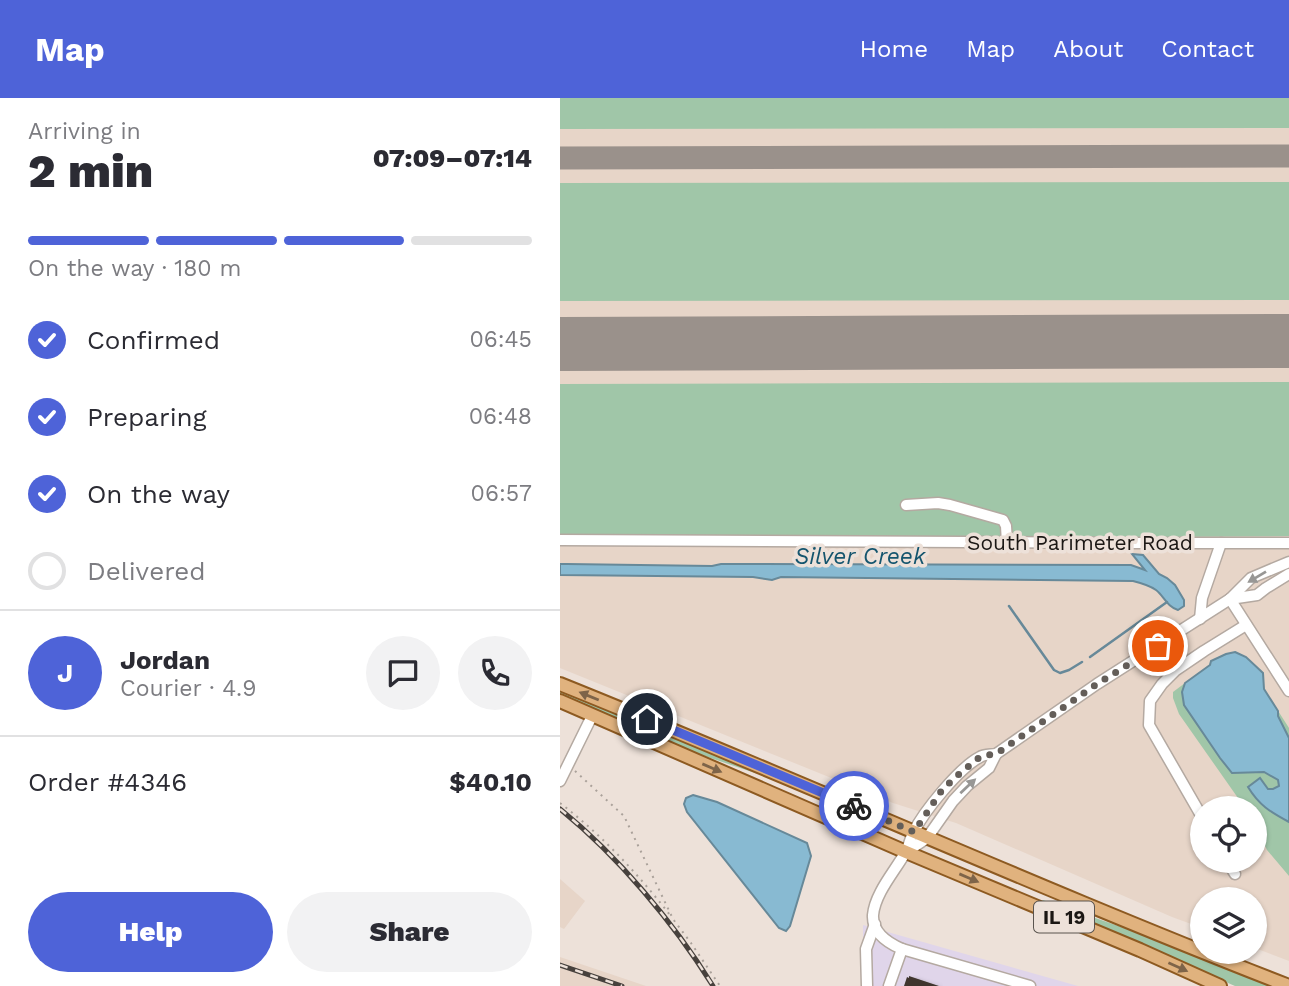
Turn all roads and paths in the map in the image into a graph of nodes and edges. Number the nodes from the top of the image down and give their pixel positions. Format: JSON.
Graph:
{"nodes":[{"id":1,"x":906,"y":505,"type":"dead end"},
{"id":2,"x":560,"y":540,"type":"edge"},
{"id":3,"x":1007,"y":542,"type":"junction"},
{"id":4,"x":1222,"y":543,"type":"junction"},
{"id":5,"x":1289,"y":543,"type":"edge"},
{"id":6,"x":1289,"y":562,"type":"edge"},
{"id":7,"x":1289,"y":574,"type":"edge"},
{"id":8,"x":1230,"y":599,"type":"junction"},
{"id":9,"x":1200,"y":619,"type":"junction"},
{"id":10,"x":1246,"y":625,"type":"junction"},
{"id":11,"x":560,"y":684,"type":"edge"},
{"id":12,"x":1289,"y":691,"type":"edge"},
{"id":13,"x":560,"y":701,"type":"edge"},
{"id":14,"x":592,"y":716,"type":"junction"},
{"id":15,"x":996,"y":754,"type":"junction"},
{"id":16,"x":567,"y":764,"type":"junction"},
{"id":17,"x":560,"y":780,"type":"edge"},
{"id":18,"x":1190,"y":796,"type":"edge"},
{"id":19,"x":560,"y":803,"type":"edge"},
{"id":20,"x":914,"y":832,"type":"junction"},
{"id":21,"x":927,"y":838,"type":"junction"},
{"id":22,"x":906,"y":852,"type":"junction"},
{"id":23,"x":673,"y":919,"type":"junction"},
{"id":24,"x":875,"y":924,"type":"junction"},
{"id":25,"x":902,"y":949,"type":"junction"},
{"id":26,"x":996,"y":981,"type":"edge"},
{"id":27,"x":720,"y":986,"type":"edge"},
{"id":28,"x":867,"y":986,"type":"edge"},
{"id":29,"x":888,"y":986,"type":"edge"},
{"id":30,"x":1030,"y":986,"type":"edge"},
{"id":31,"x":1220,"y":986,"type":"edge"},
{"id":32,"x":1289,"y":986,"type":"edge"}],
"edges":[{"from":1,"to":3,"type":"street"},
{"from":2,"to":3,"type":"street","name":"South Parimeter Road"},
{"from":3,"to":4,"type":"street","name":"South Parimeter Road"},
{"from":4,"to":5,"type":"street","name":"South Parimeter Road"},
{"from":4,"to":9,"type":"street"},
{"from":6,"to":8,"type":"street","one_way":true},
{"from":7,"to":8,"type":"street"},
{"from":8,"to":9,"type":"street"},
{"from":8,"to":10,"type":"street"},
{"from":9,"to":15,"type":"street"},
{"from":10,"to":12,"type":"street"},
{"from":10,"to":18,"type":"street"},
{"from":20,"to":11,"type":"main road","number":"IL 19","one_way":true},
{"from":13,"to":14,"type":"main road","number":"IL 19"},
{"from":14,"to":16,"type":"street"},
{"from":14,"to":22,"type":"main road","number":"IL 19","one_way":true},
{"from":15,"to":20,"type":"street"},
{"from":21,"to":15,"type":"street","one_way":true},
{"from":16,"to":17,"type":"street"},
{"from":16,"to":23,"type":"path"},
{"from":19,"to":23,"type":"path"},
{"from":20,"to":21,"type":"main road","number":"IL 19"},
{"from":20,"to":22,"type":"street"},
{"from":21,"to":22,"type":"street"},
{"from":21,"to":32,"type":"main road","number":"IL 19"},
{"from":22,"to":24,"type":"street"},
{"from":22,"to":31,"type":"main road","number":"IL 19","one_way":true},
{"from":23,"to":27,"type":"path"},
{"from":24,"to":25,"type":"street"},
{"from":24,"to":28,"type":"street"},
{"from":25,"to":26,"type":"street"},
{"from":25,"to":29,"type":"street"},
{"from":26,"to":30,"type":"street"}]}
